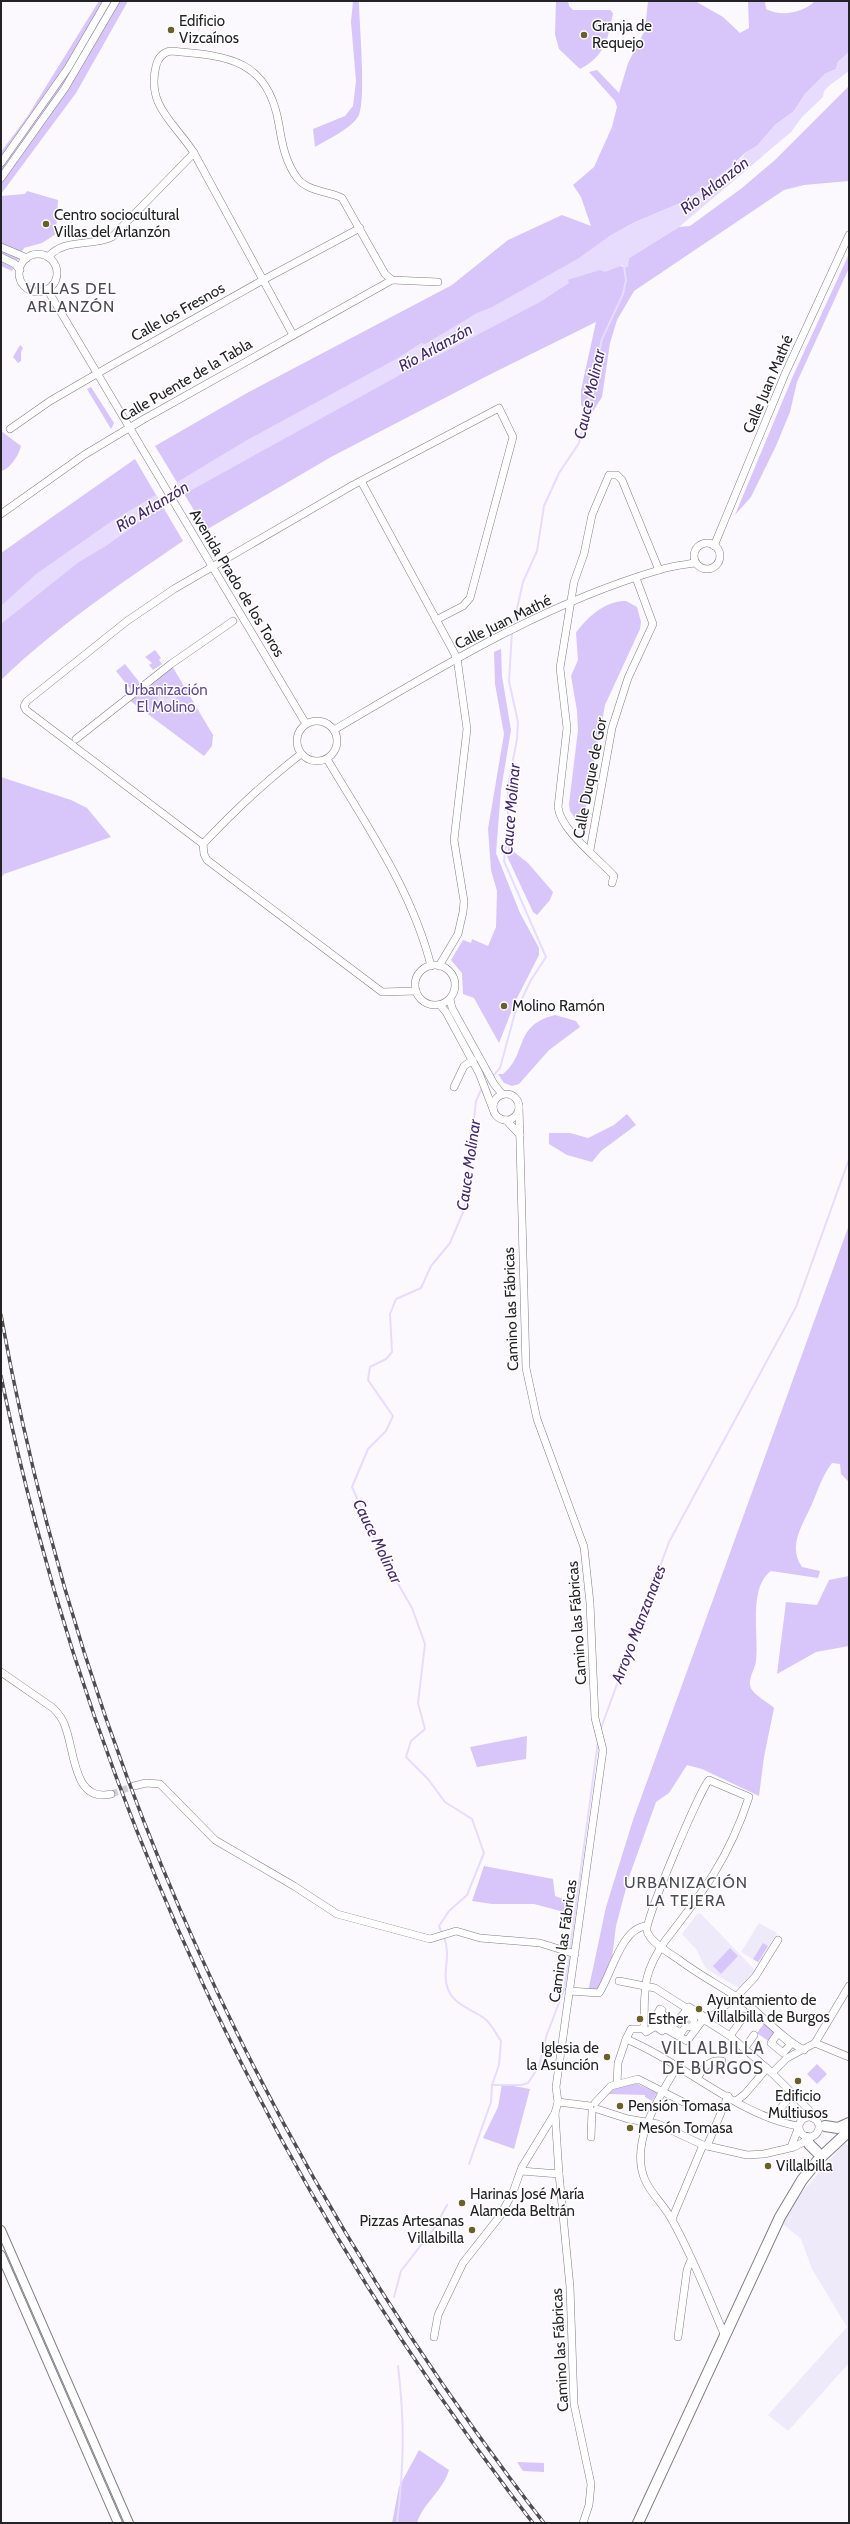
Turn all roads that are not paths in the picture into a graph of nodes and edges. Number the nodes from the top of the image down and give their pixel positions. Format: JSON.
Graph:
{"nodes":[{"id":1,"x":107,"y":1,"type":"edge"},
{"id":2,"x":116,"y":1,"type":"edge"},
{"id":3,"x":194,"y":154,"type":"junction"},
{"id":4,"x":1,"y":163,"type":"edge"},
{"id":5,"x":1,"y":178,"type":"edge"},
{"id":6,"x":360,"y":228,"type":"junction"},
{"id":7,"x":849,"y":235,"type":"edge"},
{"id":8,"x":1,"y":247,"type":"edge"},
{"id":9,"x":1,"y":257,"type":"edge"},
{"id":10,"x":48,"y":257,"type":"junction"},
{"id":11,"x":27,"y":258,"type":"junction"},
{"id":12,"x":20,"y":270,"type":"junction"},
{"id":13,"x":263,"y":280,"type":"junction"},
{"id":14,"x":392,"y":280,"type":"junction"},
{"id":15,"x":438,"y":282,"type":"dead end"},
{"id":16,"x":47,"y":289,"type":"junction"},
{"id":17,"x":293,"y":335,"type":"junction"},
{"id":18,"x":97,"y":373,"type":"junction"},
{"id":19,"x":129,"y":427,"type":"junction"},
{"id":20,"x":14,"y":430,"type":"dead end"},
{"id":21,"x":362,"y":481,"type":"junction"},
{"id":22,"x":1,"y":514,"type":"edge"},
{"id":23,"x":714,"y":546,"type":"junction"},
{"id":24,"x":695,"y":563,"type":"junction"},
{"id":25,"x":212,"y":566,"type":"junction"},
{"id":26,"x":659,"y":570,"type":"junction"},
{"id":27,"x":636,"y":578,"type":"junction"},
{"id":28,"x":571,"y":603,"type":"junction"},
{"id":29,"x":436,"y":620,"type":"junction"},
{"id":30,"x":233,"y":621,"type":"dead end"},
{"id":31,"x":457,"y":658,"type":"junction"},
{"id":32,"x":306,"y":724,"type":"junction"},
{"id":33,"x":334,"y":730,"type":"junction"},
{"id":34,"x":76,"y":739,"type":"dead end"},
{"id":35,"x":301,"y":754,"type":"junction"},
{"id":36,"x":327,"y":759,"type":"junction"},
{"id":37,"x":203,"y":847,"type":"junction"},
{"id":38,"x":590,"y":850,"type":"junction"},
{"id":39,"x":612,"y":883,"type":"dead end"},
{"id":40,"x":431,"y":966,"type":"junction"},
{"id":41,"x":440,"y":966,"type":"junction"},
{"id":42,"x":416,"y":991,"type":"junction"},
{"id":43,"x":450,"y":999,"type":"junction"},
{"id":44,"x":440,"y":1005,"type":"junction"},
{"id":45,"x":473,"y":1060,"type":"junction"},
{"id":46,"x":454,"y":1087,"type":"dead end"},
{"id":47,"x":502,"y":1094,"type":"junction"},
{"id":48,"x":519,"y":1106,"type":"junction"},
{"id":49,"x":493,"y":1108,"type":"junction"},
{"id":50,"x":506,"y":1120,"type":"junction"},
{"id":51,"x":520,"y":1135,"type":"junction"},
{"id":52,"x":1,"y":1672,"type":"edge"},
{"id":53,"x":134,"y":1786,"type":"tunnel mouth"},
{"id":54,"x":111,"y":1794,"type":"tunnel mouth"},
{"id":55,"x":646,"y":1926,"type":"junction"},
{"id":56,"x":778,"y":1940,"type":"dead end"},
{"id":57,"x":662,"y":1946,"type":"junction"},
{"id":58,"x":572,"y":1953,"type":"junction"},
{"id":59,"x":619,"y":1981,"type":"dead end"},
{"id":60,"x":644,"y":1985,"type":"junction"},
{"id":61,"x":849,"y":1986,"type":"edge"},
{"id":62,"x":569,"y":1991,"type":"junction"},
{"id":63,"x":736,"y":1997,"type":"junction"},
{"id":64,"x":686,"y":2008,"type":"junction"},
{"id":65,"x":693,"y":2016,"type":"junction"},
{"id":66,"x":744,"y":2016,"type":"dead end"},
{"id":67,"x":704,"y":2020,"type":"junction"},
{"id":68,"x":654,"y":2026,"type":"junction"},
{"id":69,"x":645,"y":2028,"type":"junction"},
{"id":70,"x":684,"y":2030,"type":"junction"},
{"id":71,"x":754,"y":2035,"type":"dead end"},
{"id":72,"x":730,"y":2036,"type":"junction"},
{"id":73,"x":625,"y":2040,"type":"junction"},
{"id":74,"x":686,"y":2041,"type":"junction"},
{"id":75,"x":815,"y":2043,"type":"junction"},
{"id":76,"x":642,"y":2045,"type":"junction"},
{"id":77,"x":745,"y":2048,"type":"junction"},
{"id":78,"x":804,"y":2050,"type":"junction"},
{"id":79,"x":849,"y":2057,"type":"edge"},
{"id":80,"x":722,"y":2061,"type":"dead end"},
{"id":81,"x":677,"y":2067,"type":"junction"},
{"id":82,"x":769,"y":2070,"type":"junction"},
{"id":83,"x":697,"y":2078,"type":"junction"},
{"id":84,"x":617,"y":2080,"type":"junction"},
{"id":85,"x":664,"y":2090,"type":"junction"},
{"id":86,"x":792,"y":2094,"type":"junction"},
{"id":87,"x":728,"y":2096,"type":"junction"},
{"id":88,"x":736,"y":2101,"type":"junction"},
{"id":89,"x":558,"y":2102,"type":"junction"},
{"id":90,"x":683,"y":2102,"type":"dead end"},
{"id":91,"x":803,"y":2105,"type":"junction"},
{"id":92,"x":593,"y":2107,"type":"junction"},
{"id":93,"x":555,"y":2113,"type":"junction"},
{"id":94,"x":773,"y":2118,"type":"junction"},
{"id":95,"x":646,"y":2122,"type":"junction"},
{"id":96,"x":819,"y":2123,"type":"junction"},
{"id":97,"x":849,"y":2124,"type":"edge"},
{"id":98,"x":799,"y":2125,"type":"junction"},
{"id":99,"x":849,"y":2130,"type":"edge"},
{"id":100,"x":834,"y":2136,"type":"junction"},
{"id":101,"x":591,"y":2137,"type":"dead end"},
{"id":102,"x":807,"y":2138,"type":"junction"},
{"id":103,"x":705,"y":2145,"type":"junction"},
{"id":104,"x":791,"y":2147,"type":"junction"},
{"id":105,"x":820,"y":2151,"type":"junction"},
{"id":106,"x":521,"y":2171,"type":"junction"},
{"id":107,"x":559,"y":2174,"type":"junction"},
{"id":108,"x":802,"y":2180,"type":"junction"},
{"id":109,"x":780,"y":2217,"type":"junction"},
{"id":110,"x":672,"y":2219,"type":"junction"},
{"id":111,"x":1,"y":2230,"type":"edge"},
{"id":112,"x":1,"y":2254,"type":"edge"},
{"id":113,"x":691,"y":2260,"type":"junction"},
{"id":114,"x":725,"y":2336,"type":"junction"},
{"id":115,"x":434,"y":2337,"type":"dead end"},
{"id":116,"x":678,"y":2337,"type":"dead end"},
{"id":117,"x":118,"y":2523,"type":"edge"},
{"id":118,"x":129,"y":2523,"type":"edge"},
{"id":119,"x":583,"y":2523,"type":"edge"},
{"id":120,"x":638,"y":2523,"type":"edge"}],
"edges":[{"from":1,"to":4,"type":"street"},
{"from":2,"to":5,"type":"street"},
{"from":3,"to":6,"type":"street"},
{"from":3,"to":10,"type":"street"},
{"from":3,"to":13,"type":"street"},
{"from":6,"to":13,"type":"street","name":"Calle los Fresnos"},
{"from":6,"to":14,"type":"street"},
{"from":7,"to":23,"type":"street","name":"Calle Juan Mathé"},
{"from":8,"to":11,"type":"street"},
{"from":9,"to":12,"type":"street"},
{"from":10,"to":11,"type":"street"},
{"from":10,"to":16,"type":"street"},
{"from":11,"to":12,"type":"street"},
{"from":12,"to":16,"type":"street"},
{"from":13,"to":17,"type":"street"},
{"from":13,"to":18,"type":"street","name":"Calle los Fresnos"},
{"from":14,"to":15,"type":"street"},
{"from":14,"to":17,"type":"street","name":"Calle Puente de la Tabla"},
{"from":16,"to":18,"type":"street","name":"Avenida Prado de los Toros"},
{"from":17,"to":19,"type":"street","name":"Calle Puente de la Tabla"},
{"from":18,"to":19,"type":"street","name":"Avenida Prado de los Toros"},
{"from":18,"to":20,"type":"street","name":"Calle los Fresnos"},
{"from":19,"to":22,"type":"street","name":"Calle Puente de la Tabla"},
{"from":19,"to":25,"type":"street","name":"Avenida Prado de los Toros"},
{"from":21,"to":25,"type":"street"},
{"from":21,"to":29,"type":"street"},
{"from":21,"to":29,"type":"street"},
{"from":23,"to":24,"type":"street"},
{"from":23,"to":24,"type":"street"},
{"from":24,"to":26,"type":"street","name":"Calle Juan Mathé"},
{"from":25,"to":32,"type":"street","name":"Avenida Prado de los Toros"},
{"from":25,"to":37,"type":"street"},
{"from":26,"to":27,"type":"street","name":"Calle Juan Mathé"},
{"from":26,"to":28,"type":"street","name":"Calle Duque de Gor"},
{"from":27,"to":28,"type":"street","name":"Calle Juan Mathé"},
{"from":27,"to":38,"type":"street","name":"Calle Duque de Gor"},
{"from":28,"to":31,"type":"street","name":"Calle Juan Mathé"},
{"from":28,"to":38,"type":"street","name":"Calle Duque de Gor"},
{"from":29,"to":31,"type":"street"},
{"from":30,"to":34,"type":"street"},
{"from":31,"to":33,"type":"street","name":"Calle Juan Mathé"},
{"from":31,"to":41,"type":"street"},
{"from":32,"to":33,"type":"street"},
{"from":32,"to":35,"type":"street"},
{"from":33,"to":36,"type":"street"},
{"from":35,"to":36,"type":"street"},
{"from":35,"to":37,"type":"street"},
{"from":36,"to":40,"type":"street"},
{"from":37,"to":42,"type":"street"},
{"from":38,"to":39,"type":"street","name":"Calle Duque de Gor"},
{"from":40,"to":41,"type":"street"},
{"from":40,"to":42,"type":"street"},
{"from":41,"to":43,"type":"street"},
{"from":42,"to":44,"type":"street"},
{"from":43,"to":44,"type":"street"},
{"from":43,"to":47,"type":"street"},
{"from":44,"to":45,"type":"street"},
{"from":45,"to":46,"type":"street"},
{"from":45,"to":49,"type":"street"},
{"from":47,"to":48,"type":"street"},
{"from":47,"to":49,"type":"street"},
{"from":48,"to":50,"type":"street"},
{"from":48,"to":51,"type":"street","name":"Camino las Fábricas"},
{"from":49,"to":50,"type":"street"},
{"from":50,"to":51,"type":"street"},
{"from":51,"to":58,"type":"street","name":"Camino las Fábricas"},
{"from":52,"to":54,"type":"street"},
{"from":53,"to":58,"type":"street"},
{"from":55,"to":57,"type":"street"},
{"from":55,"to":57,"type":"street"},
{"from":55,"to":62,"type":"street"},
{"from":56,"to":63,"type":"street"},
{"from":57,"to":60,"type":"street"},
{"from":57,"to":63,"type":"street"},
{"from":58,"to":62,"type":"street","name":"Camino las Fábricas"},
{"from":59,"to":60,"type":"street"},
{"from":60,"to":64,"type":"street"},
{"from":60,"to":69,"type":"street"},
{"from":61,"to":75,"type":"street"},
{"from":62,"to":89,"type":"street","name":"Camino las Fábricas"},
{"from":63,"to":67,"type":"street"},
{"from":63,"to":78,"type":"street"},
{"from":64,"to":65,"type":"street"},
{"from":64,"to":67,"type":"street"},
{"from":64,"to":68,"type":"street"},
{"from":65,"to":67,"type":"street"},
{"from":65,"to":70,"type":"street"},
{"from":66,"to":72,"type":"street"},
{"from":67,"to":72,"type":"street"},
{"from":67,"to":74,"type":"street"},
{"from":68,"to":69,"type":"street"},
{"from":68,"to":70,"type":"street"},
{"from":68,"to":74,"type":"street"},
{"from":69,"to":73,"type":"street"},
{"from":69,"to":76,"type":"street"},
{"from":70,"to":74,"type":"street"},
{"from":71,"to":77,"type":"street"},
{"from":72,"to":77,"type":"street"},
{"from":73,"to":76,"type":"street"},
{"from":73,"to":84,"type":"street"},
{"from":75,"to":78,"type":"street"},
{"from":75,"to":79,"type":"street"},
{"from":76,"to":81,"type":"street"},
{"from":77,"to":82,"type":"street"},
{"from":78,"to":82,"type":"street"},
{"from":80,"to":83,"type":"street"},
{"from":81,"to":83,"type":"street"},
{"from":81,"to":85,"type":"street"},
{"from":82,"to":86,"type":"street"},
{"from":82,"to":88,"type":"street"},
{"from":83,"to":87,"type":"street"},
{"from":84,"to":85,"type":"street"},
{"from":84,"to":92,"type":"street"},
{"from":85,"to":90,"type":"street"},
{"from":85,"to":95,"type":"street"},
{"from":86,"to":91,"type":"street"},
{"from":86,"to":94,"type":"street"},
{"from":87,"to":88,"type":"street"},
{"from":87,"to":103,"type":"street"},
{"from":88,"to":94,"type":"street"},
{"from":89,"to":92,"type":"street"},
{"from":89,"to":93,"type":"street","name":"Camino las Fábricas"},
{"from":91,"to":96,"type":"street"},
{"from":91,"to":98,"type":"street"},
{"from":92,"to":95,"type":"street"},
{"from":92,"to":101,"type":"street"},
{"from":93,"to":106,"type":"street","name":"Camino las Fábricas"},
{"from":93,"to":107,"type":"street","name":"Camino las Fábricas"},
{"from":94,"to":98,"type":"street"},
{"from":95,"to":103,"type":"street"},
{"from":95,"to":110,"type":"street"},
{"from":96,"to":97,"type":"highway"},
{"from":96,"to":98,"type":"street"},
{"from":96,"to":100,"type":"highway"},
{"from":96,"to":102,"type":"street"},
{"from":97,"to":100,"type":"highway"},
{"from":98,"to":102,"type":"street"},
{"from":98,"to":104,"type":"street"},
{"from":99,"to":105,"type":"highway"},
{"from":99,"to":108,"type":"highway"},
{"from":100,"to":105,"type":"highway"},
{"from":102,"to":104,"type":"street"},
{"from":102,"to":105,"type":"highway"},
{"from":103,"to":104,"type":"street"},
{"from":103,"to":110,"type":"street"},
{"from":105,"to":108,"type":"highway"},
{"from":105,"to":109,"type":"highway"},
{"from":106,"to":107,"type":"street"},
{"from":106,"to":115,"type":"street","name":"Camino las Fábricas"},
{"from":107,"to":119,"type":"street","name":"Camino las Fábricas"},
{"from":108,"to":109,"type":"highway"},
{"from":109,"to":114,"type":"highway"},
{"from":110,"to":113,"type":"street"},
{"from":111,"to":118,"type":"main road"},
{"from":112,"to":117,"type":"main road"},
{"from":113,"to":114,"type":"street"},
{"from":113,"to":116,"type":"street"},
{"from":114,"to":120,"type":"highway"}]}
